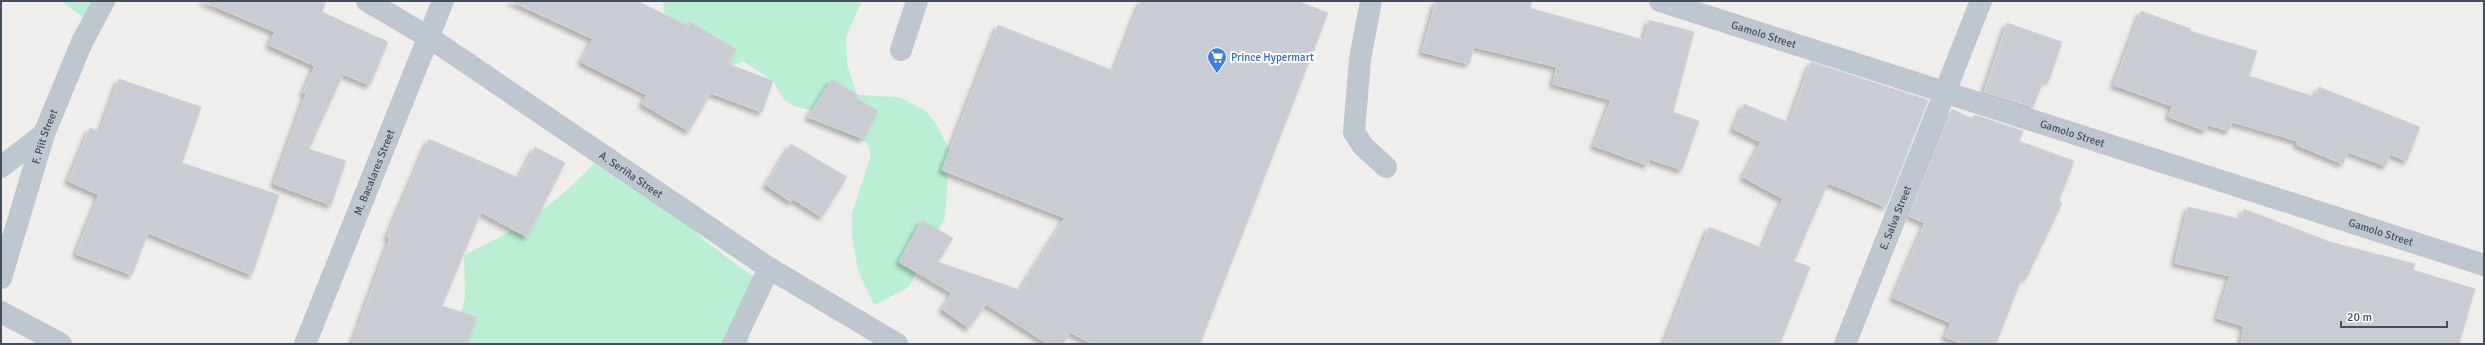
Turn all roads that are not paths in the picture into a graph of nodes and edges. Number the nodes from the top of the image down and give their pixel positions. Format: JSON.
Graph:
{"nodes":[{"id":1,"x":104,"y":1,"type":"edge"},
{"id":2,"x":367,"y":1,"type":"edge"},
{"id":3,"x":443,"y":1,"type":"edge"},
{"id":4,"x":917,"y":1,"type":"edge"},
{"id":5,"x":1371,"y":1,"type":"edge"},
{"id":6,"x":1660,"y":1,"type":"edge"},
{"id":7,"x":1982,"y":1,"type":"edge"},
{"id":8,"x":430,"y":38,"type":"junction"},
{"id":9,"x":901,"y":50,"type":"dead end"},
{"id":10,"x":1947,"y":91,"type":"junction"},
{"id":11,"x":44,"y":134,"type":"junction"},
{"id":12,"x":1,"y":167,"type":"edge"},
{"id":13,"x":1386,"y":167,"type":"dead end"},
{"id":14,"x":2484,"y":265,"type":"edge"},
{"id":15,"x":769,"y":268,"type":"junction"},
{"id":16,"x":1,"y":278,"type":"edge"},
{"id":17,"x":1,"y":312,"type":"edge"},
{"id":18,"x":61,"y":344,"type":"edge"},
{"id":19,"x":305,"y":344,"type":"edge"},
{"id":20,"x":733,"y":344,"type":"edge"},
{"id":21,"x":897,"y":344,"type":"edge"},
{"id":22,"x":1846,"y":344,"type":"edge"}],
"edges":[{"from":1,"to":11,"type":"street","name":"F. Piit Street"},
{"from":2,"to":8,"type":"street","name":"A. Seriña Street"},
{"from":3,"to":8,"type":"street","name":"M. Bacalares Street"},
{"from":4,"to":9,"type":"street"},
{"from":5,"to":13,"type":"street"},
{"from":6,"to":10,"type":"street","name":"Gamolo Street"},
{"from":7,"to":10,"type":"street","name":"E. Salva Street"},
{"from":8,"to":15,"type":"street","name":"A. Seriña Street"},
{"from":8,"to":19,"type":"street","name":"M. Bacalares Street"},
{"from":10,"to":14,"type":"street","name":"Gamolo Street"},
{"from":10,"to":22,"type":"street","name":"E. Salva Street"},
{"from":11,"to":12,"type":"street"},
{"from":11,"to":16,"type":"street","name":"F. Piit Street"},
{"from":15,"to":20,"type":"street"},
{"from":15,"to":21,"type":"street","name":"A. Seriña Street"},
{"from":17,"to":18,"type":"street"}]}
